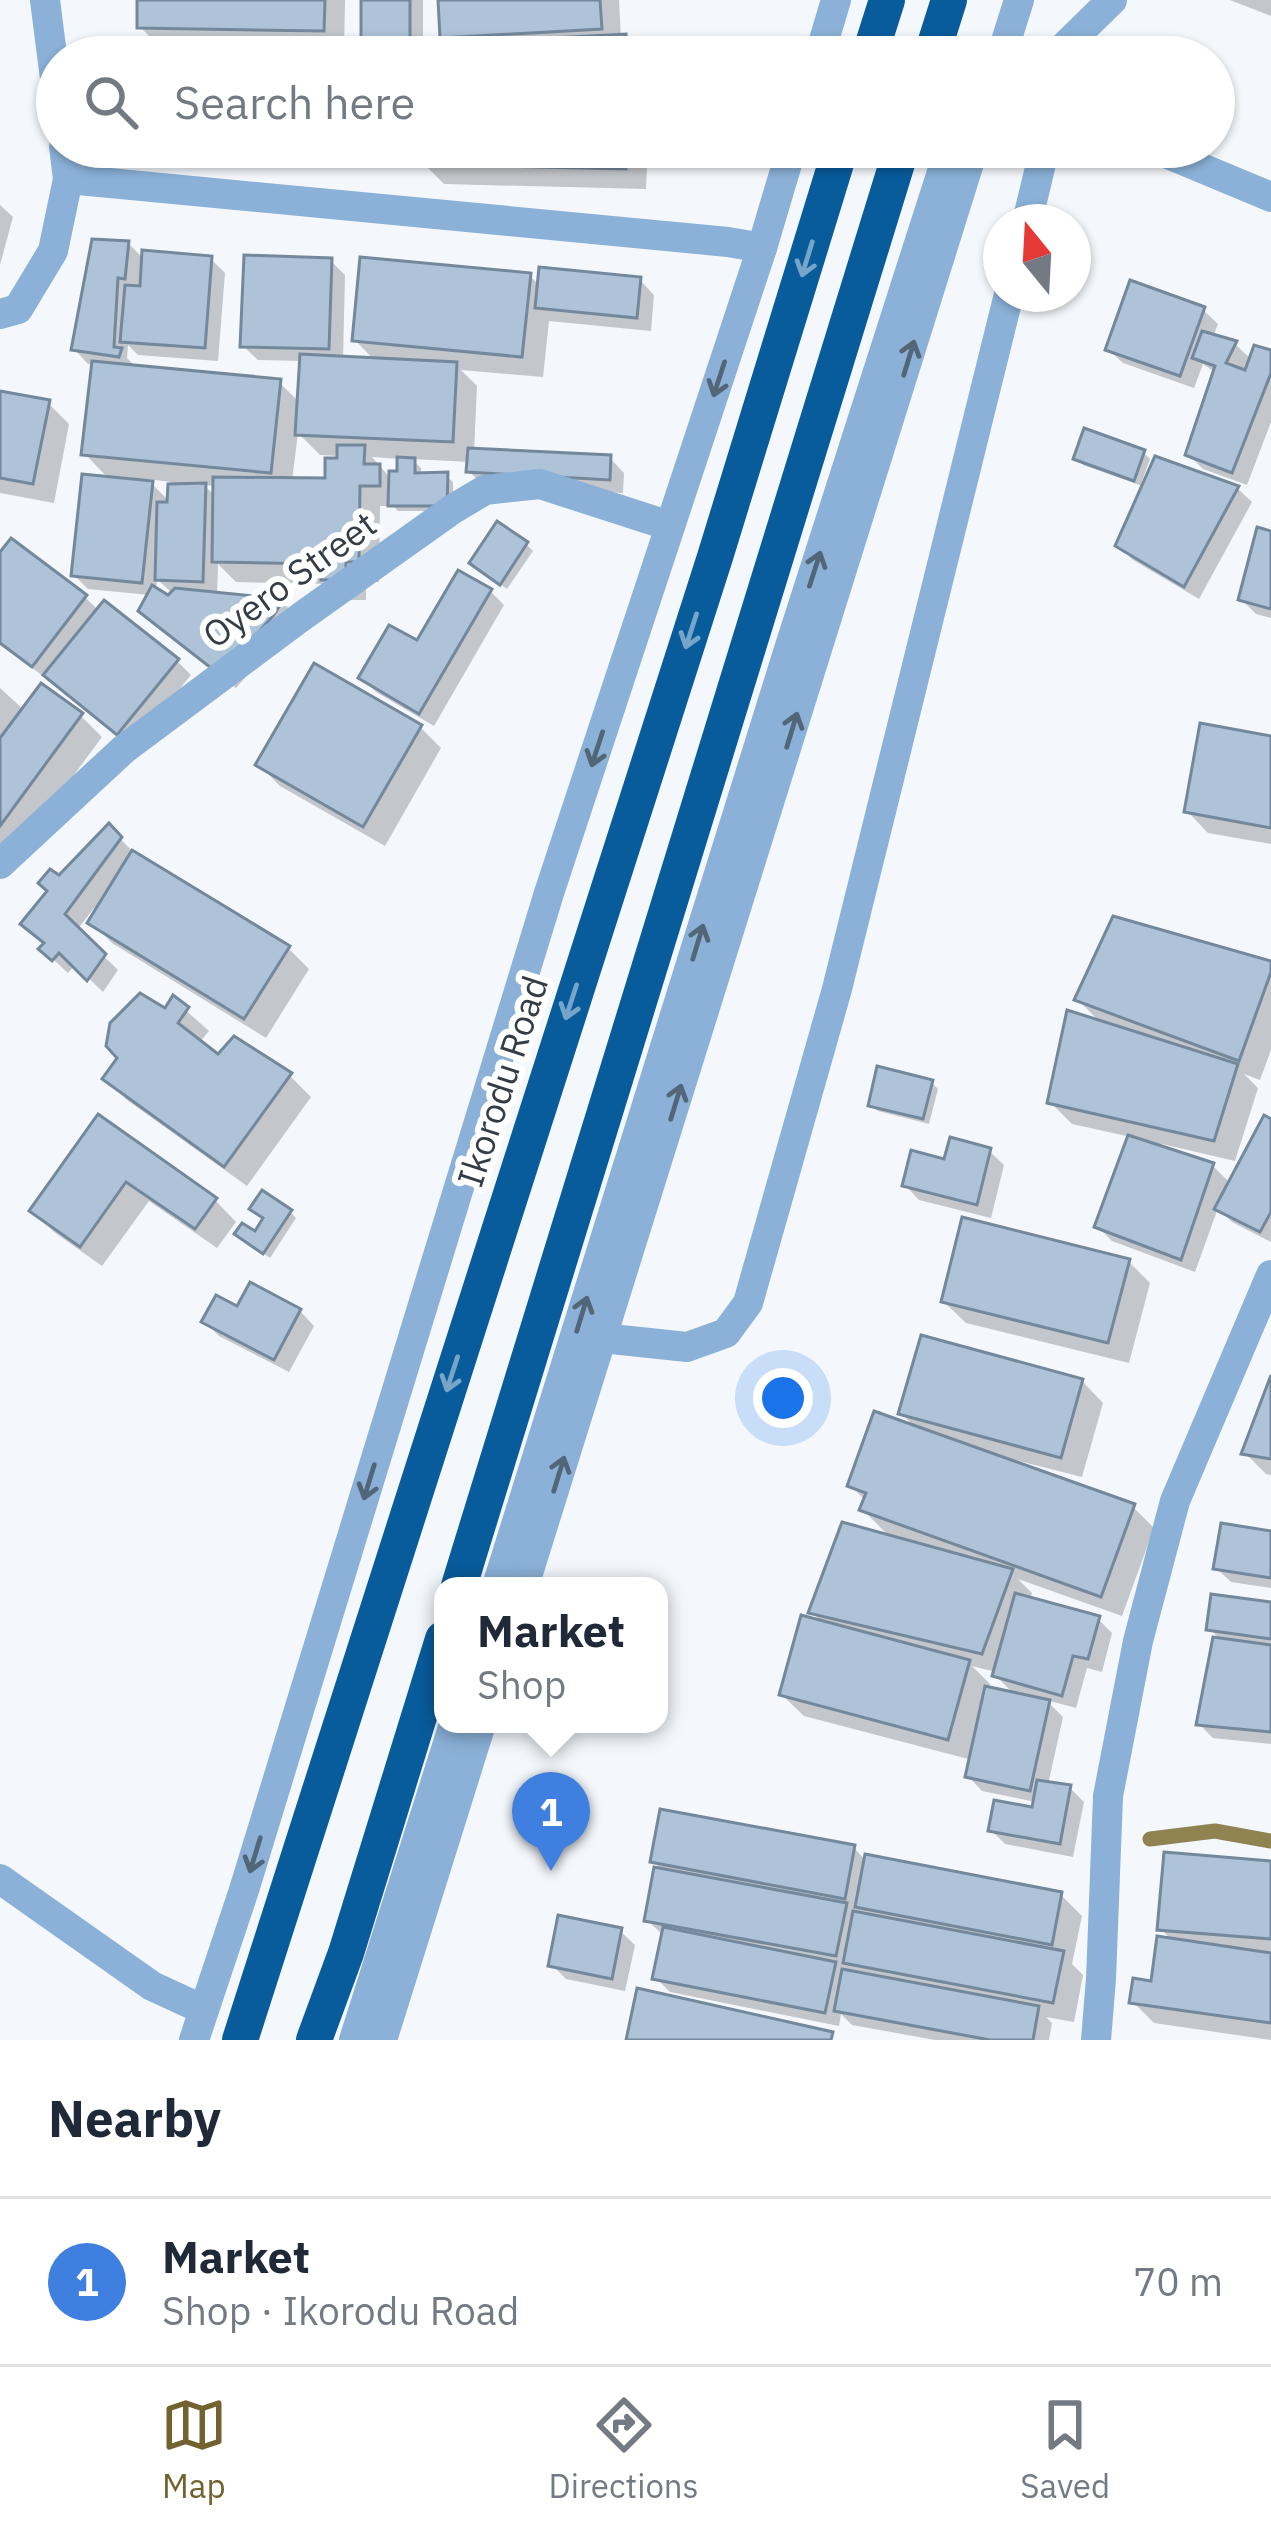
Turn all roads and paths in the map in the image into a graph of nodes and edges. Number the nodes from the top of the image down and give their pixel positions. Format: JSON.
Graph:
{"nodes":[{"id":1,"x":44,"y":0,"type":"edge"},
{"id":2,"x":836,"y":0,"type":"edge"},
{"id":3,"x":887,"y":0,"type":"edge"},
{"id":4,"x":950,"y":0,"type":"edge"},
{"id":5,"x":998,"y":0,"type":"edge"},
{"id":6,"x":1019,"y":0,"type":"edge"},
{"id":7,"x":1112,"y":0,"type":"edge"},
{"id":8,"x":49,"y":36,"type":"edge"},
{"id":9,"x":825,"y":36,"type":"edge"},
{"id":10,"x":876,"y":36,"type":"edge"},
{"id":11,"x":938,"y":36,"type":"edge"},
{"id":12,"x":986,"y":36,"type":"edge"},
{"id":13,"x":1008,"y":36,"type":"edge"},
{"id":14,"x":1075,"y":36,"type":"edge"},
{"id":15,"x":67,"y":168,"type":"edge"},
{"id":16,"x":786,"y":168,"type":"edge"},
{"id":17,"x":836,"y":168,"type":"edge"},
{"id":18,"x":896,"y":168,"type":"edge"},
{"id":19,"x":943,"y":168,"type":"edge"},
{"id":20,"x":967,"y":168,"type":"edge"},
{"id":21,"x":1041,"y":168,"type":"edge"},
{"id":22,"x":1201,"y":168,"type":"edge"},
{"id":23,"x":68,"y":179,"type":"junction"},
{"id":24,"x":1271,"y":197,"type":"edge"},
{"id":25,"x":1032,"y":204,"type":"edge"},
{"id":26,"x":762,"y":248,"type":"junction"},
{"id":27,"x":1005,"y":312,"type":"edge"},
{"id":28,"x":0,"y":314,"type":"edge"},
{"id":29,"x":670,"y":526,"type":"junction"},
{"id":30,"x":0,"y":864,"type":"edge"},
{"id":31,"x":1271,"y":1275,"type":"edge"},
{"id":32,"x":602,"y":1338,"type":"junction"},
{"id":33,"x":462,"y":1577,"type":"edge"},
{"id":34,"x":500,"y":1577,"type":"edge"},
{"id":35,"x":527,"y":1577,"type":"edge"},
{"id":36,"x":434,"y":1668,"type":"edge"},
{"id":37,"x":451,"y":1733,"type":"edge"},
{"id":38,"x":478,"y":1733,"type":"edge"},
{"id":39,"x":0,"y":1879,"type":"edge"},
{"id":40,"x":199,"y":2025,"type":"edge"},
{"id":41,"x":240,"y":2040,"type":"edge"},
{"id":42,"x":314,"y":2040,"type":"edge"},
{"id":43,"x":355,"y":2040,"type":"edge"},
{"id":44,"x":382,"y":2040,"type":"edge"},
{"id":45,"x":1096,"y":2040,"type":"edge"}],
"edges":[{"from":1,"to":8,"type":"street"},
{"from":2,"to":9,"type":"street"},
{"from":3,"to":10,"type":"highway"},
{"from":4,"to":11,"type":"highway"},
{"from":5,"to":12,"type":"street"},
{"from":6,"to":13,"type":"street"},
{"from":7,"to":14,"type":"street"},
{"from":15,"to":23,"type":"street"},
{"from":16,"to":26,"type":"street","name":"Ikorodu Road"},
{"from":17,"to":41,"type":"highway","name":"Ikorodu Road","one_way":true},
{"from":18,"to":33,"type":"highway"},
{"from":34,"to":19,"type":"street","one_way":true},
{"from":32,"to":20,"type":"street","one_way":true},
{"from":21,"to":25,"type":"street"},
{"from":22,"to":24,"type":"street"},
{"from":23,"to":26,"type":"street"},
{"from":23,"to":28,"type":"street"},
{"from":26,"to":29,"type":"street","name":"Ikorodu Road","one_way":true},
{"from":27,"to":32,"type":"street"},
{"from":29,"to":30,"type":"street","name":"Oyero Street"},
{"from":29,"to":40,"type":"street","name":"Ikorodu Road","one_way":true},
{"from":31,"to":45,"type":"street"},
{"from":35,"to":32,"type":"street","one_way":true},
{"from":36,"to":42,"type":"highway"},
{"from":37,"to":43,"type":"street"},
{"from":38,"to":44,"type":"street"},
{"from":39,"to":40,"type":"street"}]}
